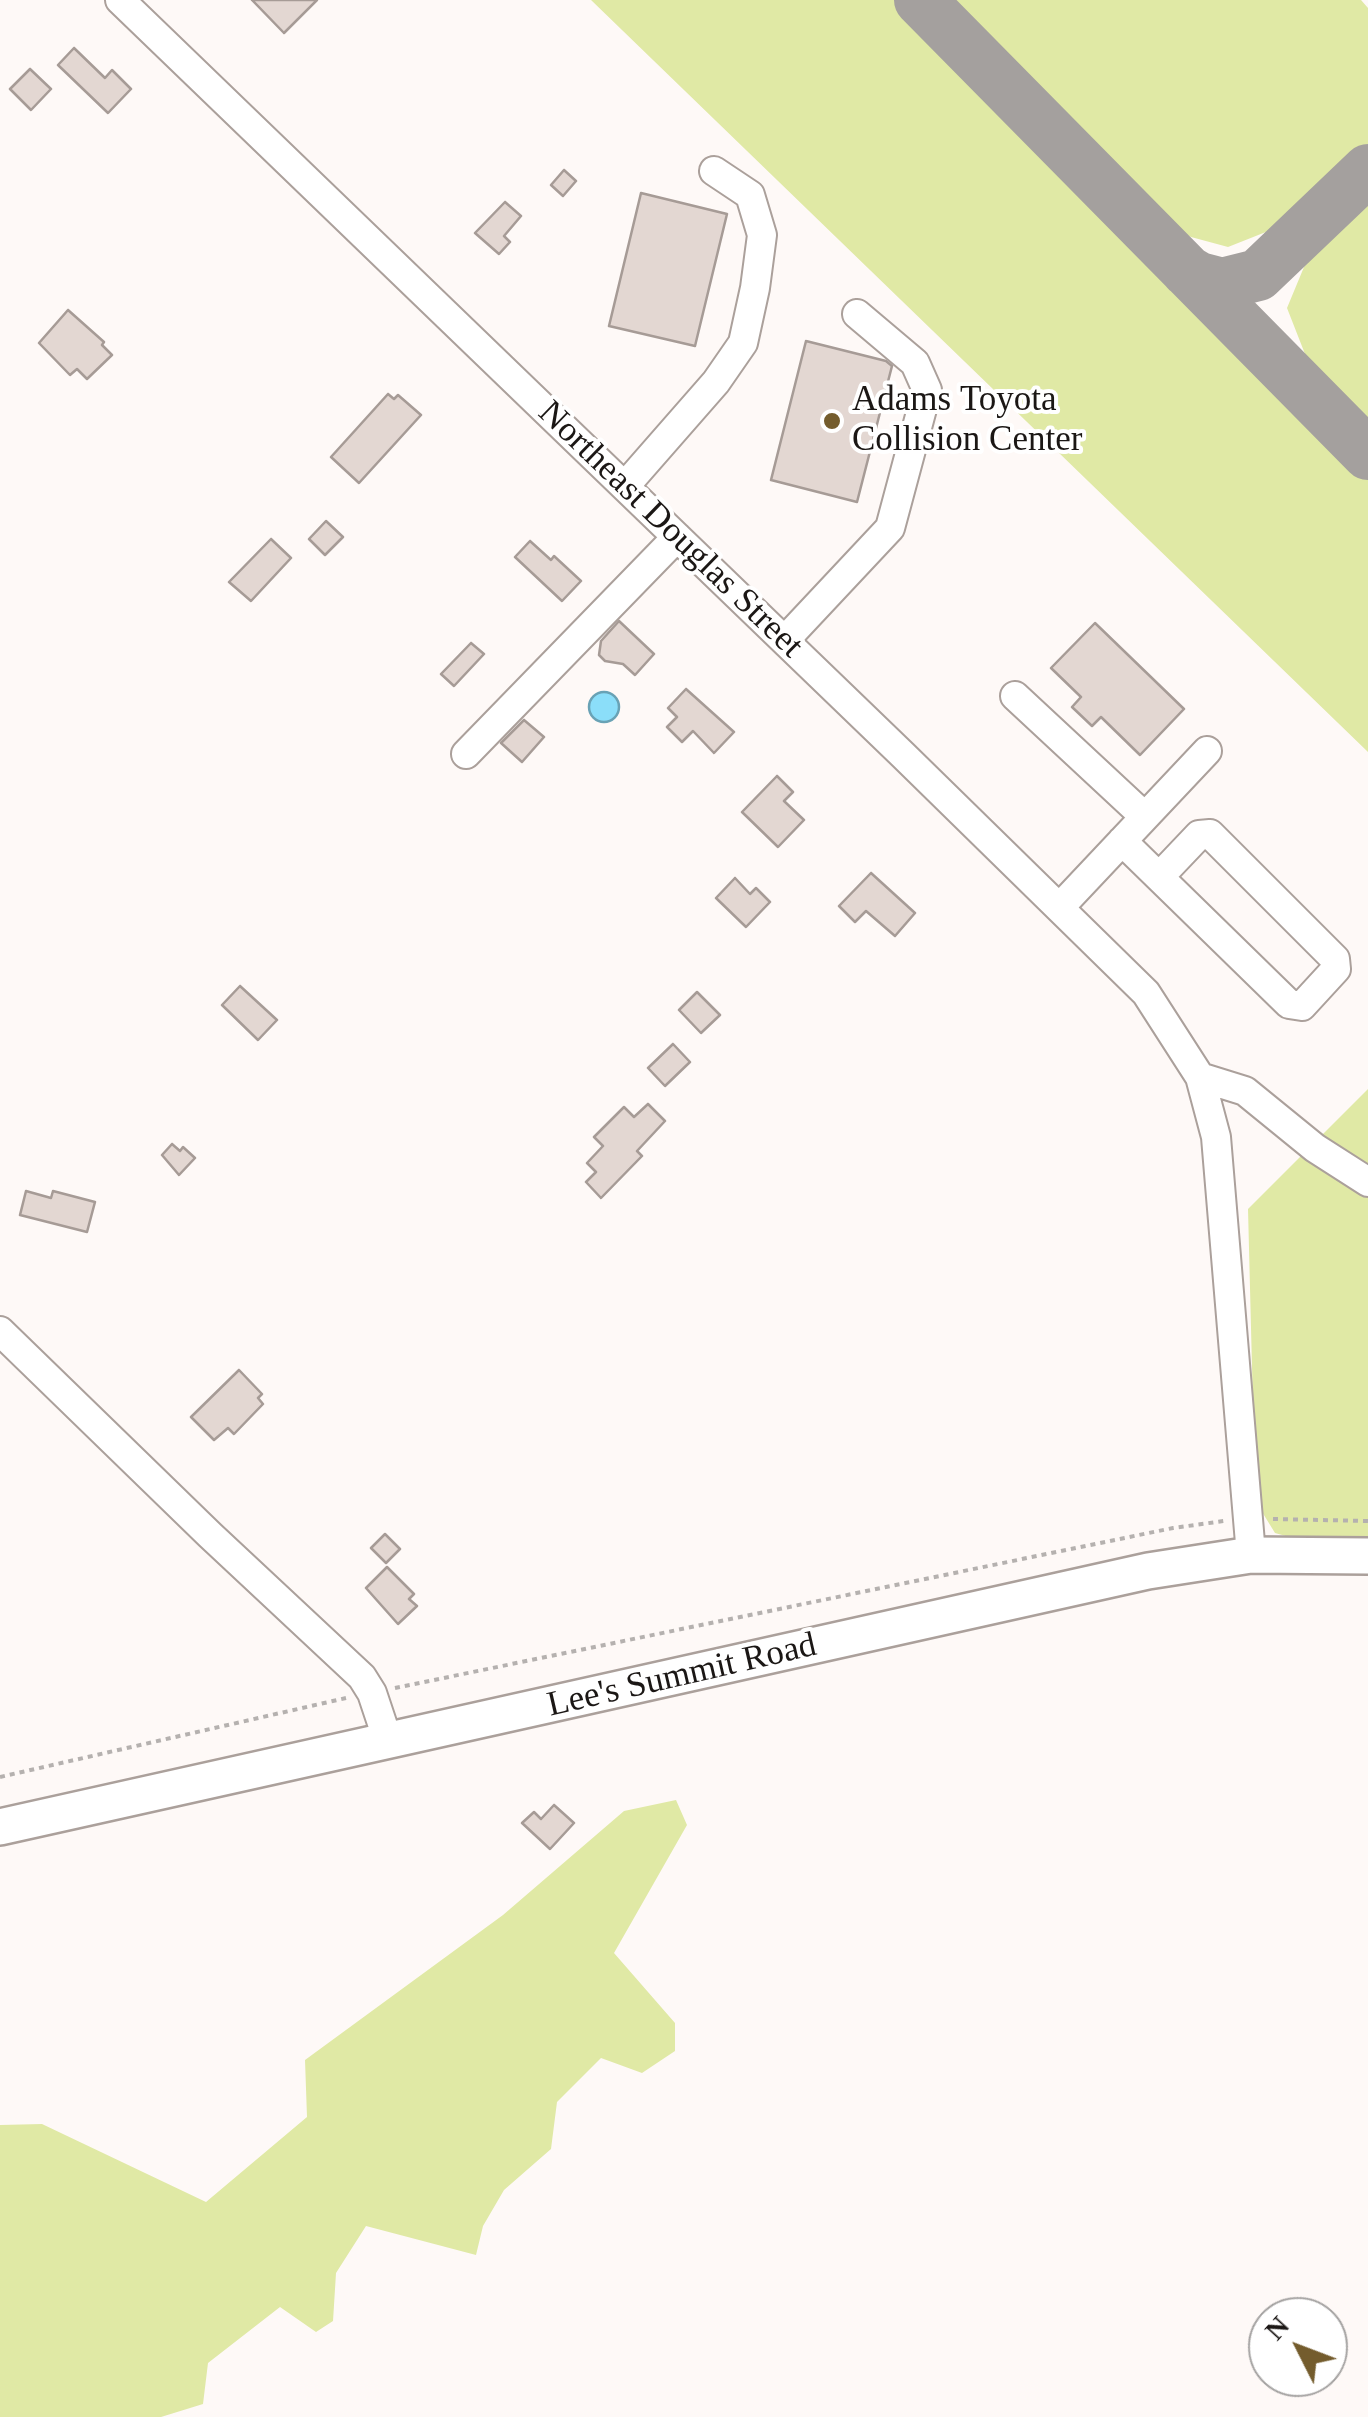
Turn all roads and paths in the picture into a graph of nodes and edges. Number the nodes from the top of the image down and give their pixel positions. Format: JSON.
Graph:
{"nodes":[{"id":1,"x":120,"y":0,"type":"edge"},
{"id":2,"x":714,"y":170,"type":"dead end"},
{"id":3,"x":857,"y":314,"type":"dead end"},
{"id":4,"x":625,"y":486,"type":"junction"},
{"id":5,"x":677,"y":537,"type":"junction"},
{"id":6,"x":785,"y":640,"type":"junction"},
{"id":7,"x":1015,"y":696,"type":"dead end"},
{"id":8,"x":1206,"y":751,"type":"dead end"},
{"id":9,"x":466,"y":754,"type":"dead end"},
{"id":10,"x":1144,"y":816,"type":"junction"},
{"id":11,"x":1122,"y":841,"type":"junction"},
{"id":12,"x":1160,"y":876,"type":"junction"},
{"id":13,"x":1060,"y":907,"type":"junction"},
{"id":14,"x":1200,"y":1078,"type":"junction"},
{"id":15,"x":1368,"y":1182,"type":"edge"},
{"id":16,"x":0,"y":1331,"type":"edge"},
{"id":17,"x":1246,"y":1518,"type":"junction"},
{"id":18,"x":1368,"y":1521,"type":"edge"},
{"id":19,"x":1251,"y":1555,"type":"junction"},
{"id":20,"x":1368,"y":1556,"type":"edge"},
{"id":21,"x":372,"y":1693,"type":"junction"},
{"id":22,"x":388,"y":1741,"type":"junction"},
{"id":23,"x":0,"y":1777,"type":"edge"},
{"id":24,"x":0,"y":1828,"type":"edge"}],
"edges":[{"from":1,"to":4,"type":"street","name":"Northeast Douglas Street"},
{"from":2,"to":4,"type":"street"},
{"from":3,"to":6,"type":"street"},
{"from":4,"to":5,"type":"street","name":"Northeast Douglas Street"},
{"from":5,"to":6,"type":"street","name":"Northeast Douglas Street"},
{"from":5,"to":9,"type":"street"},
{"from":6,"to":13,"type":"street","name":"Northeast Douglas Street"},
{"from":7,"to":10,"type":"street"},
{"from":8,"to":10,"type":"street"},
{"from":10,"to":11,"type":"street"},
{"from":11,"to":12,"type":"street"},
{"from":11,"to":13,"type":"street"},
{"from":12,"to":12,"type":"street"},
{"from":13,"to":14,"type":"street","name":"Northeast Douglas Street"},
{"from":14,"to":15,"type":"street"},
{"from":14,"to":17,"type":"street","name":"Northeast Douglas Street"},
{"from":16,"to":21,"type":"street"},
{"from":17,"to":18,"type":"path"},
{"from":17,"to":19,"type":"street","name":"Northeast Douglas Street"},
{"from":17,"to":21,"type":"path"},
{"from":19,"to":20,"type":"main road","name":"Lee's Summit Road"},
{"from":19,"to":22,"type":"main road","name":"Lee's Summit Road"},
{"from":21,"to":22,"type":"street"},
{"from":21,"to":23,"type":"path"},
{"from":22,"to":24,"type":"main road","name":"Lee's Summit Road"}]}
